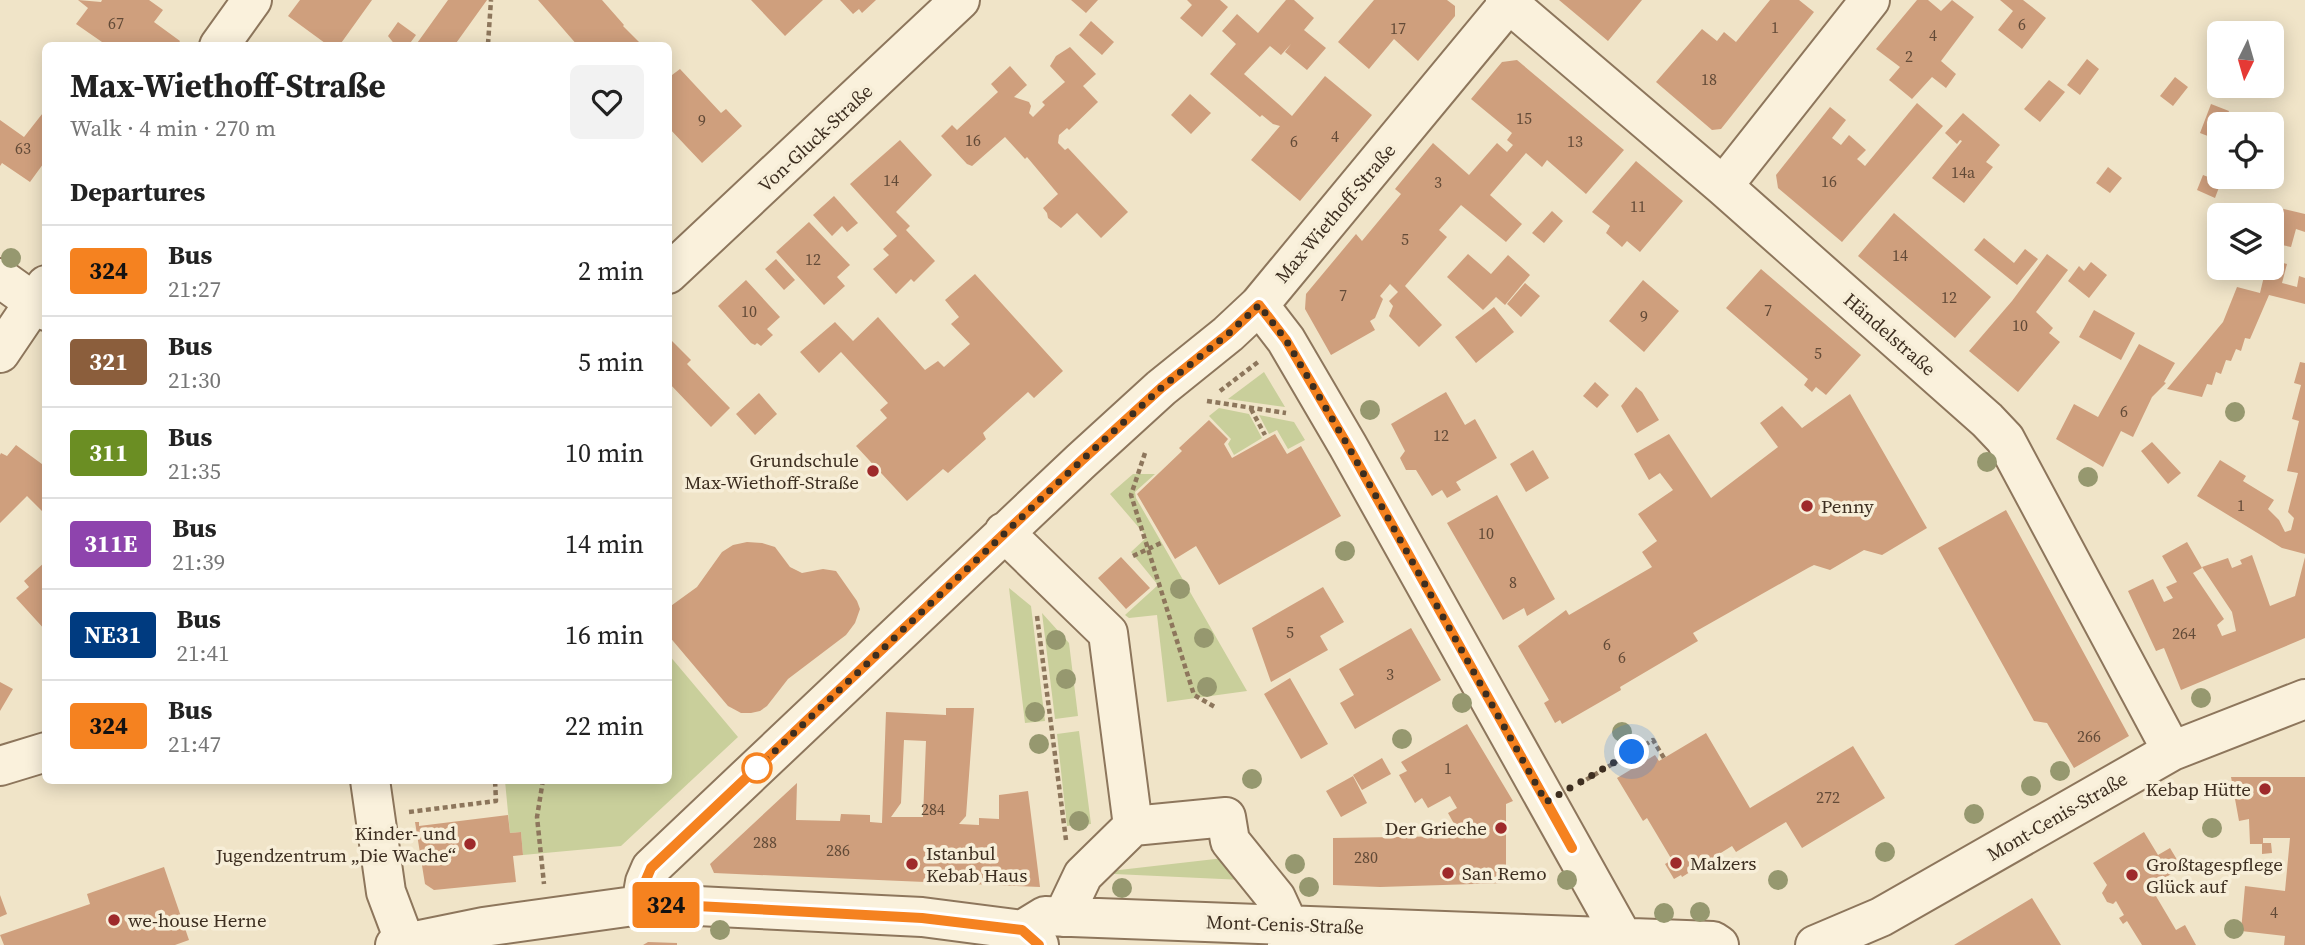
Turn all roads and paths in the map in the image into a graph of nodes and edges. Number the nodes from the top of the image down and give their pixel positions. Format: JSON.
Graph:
{"nodes":[{"id":1,"x":252,"y":0,"type":"edge"},
{"id":2,"x":491,"y":0,"type":"edge"},
{"id":3,"x":960,"y":0,"type":"edge"},
{"id":4,"x":1870,"y":0,"type":"edge"},
{"id":5,"x":1507,"y":1,"type":"edge"},
{"id":6,"x":222,"y":42,"type":"edge"},
{"id":7,"x":488,"y":42,"type":"edge"},
{"id":8,"x":1723,"y":186,"type":"junction"},
{"id":9,"x":672,"y":270,"type":"edge"},
{"id":10,"x":0,"y":278,"type":"edge"},
{"id":11,"x":42,"y":299,"type":"edge"},
{"id":12,"x":1259,"y":305,"type":"junction"},
{"id":13,"x":0,"y":353,"type":"edge"},
{"id":14,"x":1207,"y":401,"type":"dead end"},
{"id":15,"x":1250,"y":408,"type":"junction"},
{"id":16,"x":1325,"y":408,"type":"junction"},
{"id":17,"x":1265,"y":435,"type":"dead end"},
{"id":18,"x":1145,"y":453,"type":"dead end"},
{"id":19,"x":1004,"y":532,"type":"junction"},
{"id":20,"x":1161,"y":543,"type":"dead end"},
{"id":21,"x":1148,"y":550,"type":"junction"},
{"id":22,"x":1133,"y":556,"type":"dead end"},
{"id":23,"x":1059,"y":586,"type":"junction"},
{"id":24,"x":2305,"y":699,"type":"edge"},
{"id":25,"x":1215,"y":708,"type":"dead end"},
{"id":26,"x":2172,"y":751,"type":"junction"},
{"id":27,"x":42,"y":753,"type":"edge"},
{"id":28,"x":1664,"y":758,"type":"dead end"},
{"id":29,"x":0,"y":766,"type":"edge"},
{"id":30,"x":371,"y":784,"type":"edge"},
{"id":31,"x":495,"y":784,"type":"edge"},
{"id":32,"x":541,"y":784,"type":"edge"},
{"id":33,"x":1546,"y":802,"type":"junction"},
{"id":34,"x":415,"y":811,"type":"dead end"},
{"id":35,"x":1133,"y":826,"type":"junction"},
{"id":36,"x":1083,"y":875,"type":"junction"},
{"id":37,"x":641,"y":905,"type":"junction"},
{"id":38,"x":1063,"y":917,"type":"junction"},
{"id":39,"x":547,"y":920,"type":"junction"},
{"id":40,"x":1288,"y":935,"type":"edge"},
{"id":41,"x":1009,"y":937,"type":"edge"},
{"id":42,"x":1623,"y":941,"type":"edge"},
{"id":43,"x":402,"y":944,"type":"edge"},
{"id":44,"x":1719,"y":945,"type":"edge"},
{"id":45,"x":1815,"y":945,"type":"edge"}],
"edges":[{"from":1,"to":6,"type":"street"},
{"from":2,"to":7,"type":"path"},
{"from":3,"to":9,"type":"street","name":"Von-Gluck-Straße"},
{"from":4,"to":8,"type":"street"},
{"from":5,"to":8,"type":"street","name":"Händelstraße"},
{"from":5,"to":12,"type":"street","name":"Max-Wiethoff-Straße"},
{"from":8,"to":26,"type":"street","name":"Händelstraße"},
{"from":10,"to":11,"type":"street"},
{"from":11,"to":13,"type":"street"},
{"from":12,"to":16,"type":"street"},
{"from":12,"to":19,"type":"street","name":"Max-Wiethoff-Straße"},
{"from":14,"to":15,"type":"path"},
{"from":15,"to":16,"type":"path"},
{"from":15,"to":17,"type":"path"},
{"from":16,"to":33,"type":"street"},
{"from":18,"to":21,"type":"path"},
{"from":19,"to":23,"type":"street"},
{"from":19,"to":37,"type":"street","name":"Max-Wiethoff-Straße"},
{"from":20,"to":21,"type":"path"},
{"from":21,"to":22,"type":"path"},
{"from":21,"to":25,"type":"path"},
{"from":23,"to":35,"type":"street"},
{"from":23,"to":36,"type":"path"},
{"from":24,"to":26,"type":"street","name":"Mont-Cenis-Straße"},
{"from":26,"to":45,"type":"street","name":"Mont-Cenis-Straße"},
{"from":27,"to":29,"type":"street"},
{"from":28,"to":33,"type":"path"},
{"from":30,"to":43,"type":"street"},
{"from":31,"to":34,"type":"path"},
{"from":32,"to":39,"type":"path"},
{"from":33,"to":42,"type":"street"},
{"from":35,"to":36,"type":"street"},
{"from":35,"to":40,"type":"street"},
{"from":36,"to":38,"type":"street"},
{"from":37,"to":39,"type":"street","name":"Mont-Cenis-Straße"},
{"from":37,"to":41,"type":"street","name":"Mont-Cenis-Straße"},
{"from":38,"to":40,"type":"street","name":"Mont-Cenis-Straße"},
{"from":38,"to":41,"type":"street","name":"Mont-Cenis-Straße"},
{"from":39,"to":43,"type":"street","name":"Mont-Cenis-Straße"},
{"from":40,"to":42,"type":"street","name":"Mont-Cenis-Straße"},
{"from":42,"to":44,"type":"street","name":"Mont-Cenis-Straße"}]}
